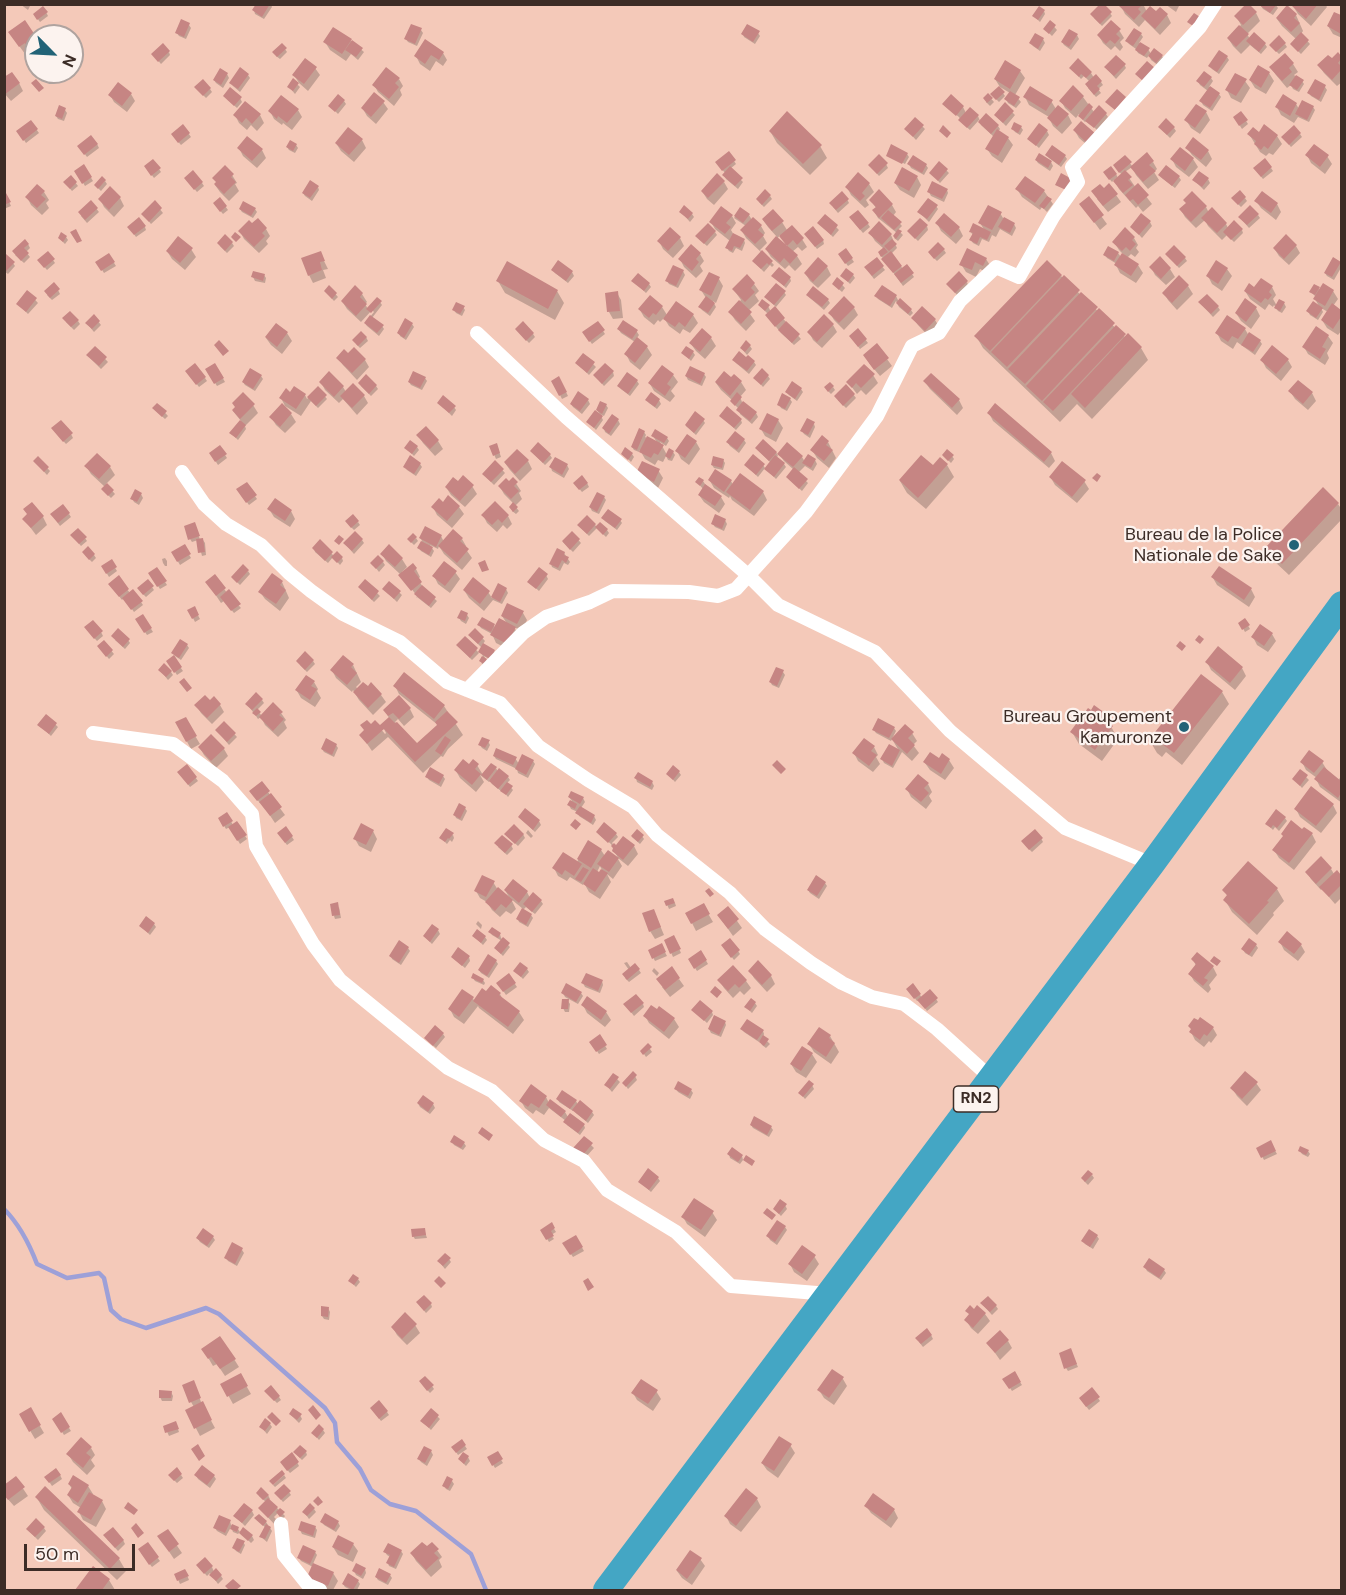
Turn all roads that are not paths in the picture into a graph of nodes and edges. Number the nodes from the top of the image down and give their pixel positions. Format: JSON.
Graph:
{"nodes":[{"id":1,"x":1215,"y":4,"type":"edge"},
{"id":2,"x":477,"y":333,"type":"dead end"},
{"id":3,"x":182,"y":472,"type":"dead end"},
{"id":4,"x":749,"y":576,"type":"junction"},
{"id":5,"x":1341,"y":604,"type":"edge"},
{"id":6,"x":467,"y":690,"type":"junction"},
{"id":7,"x":93,"y":733,"type":"dead end"},
{"id":8,"x":1152,"y":864,"type":"junction"},
{"id":9,"x":991,"y":1078,"type":"junction"},
{"id":10,"x":829,"y":1294,"type":"junction"},
{"id":11,"x":280,"y":1524,"type":"dead end"},
{"id":12,"x":308,"y":1589,"type":"edge"},
{"id":13,"x":606,"y":1590,"type":"edge"}],
"edges":[{"from":1,"to":4,"type":"street"},
{"from":2,"to":4,"type":"street"},
{"from":3,"to":6,"type":"street"},
{"from":4,"to":6,"type":"street"},
{"from":4,"to":8,"type":"street"},
{"from":5,"to":8,"type":"highway","number":"RN2"},
{"from":6,"to":9,"type":"street"},
{"from":7,"to":10,"type":"street"},
{"from":8,"to":9,"type":"highway","number":"RN2"},
{"from":9,"to":10,"type":"highway","number":"RN2"},
{"from":10,"to":13,"type":"highway","number":"RN2"},
{"from":11,"to":12,"type":"street"}]}
